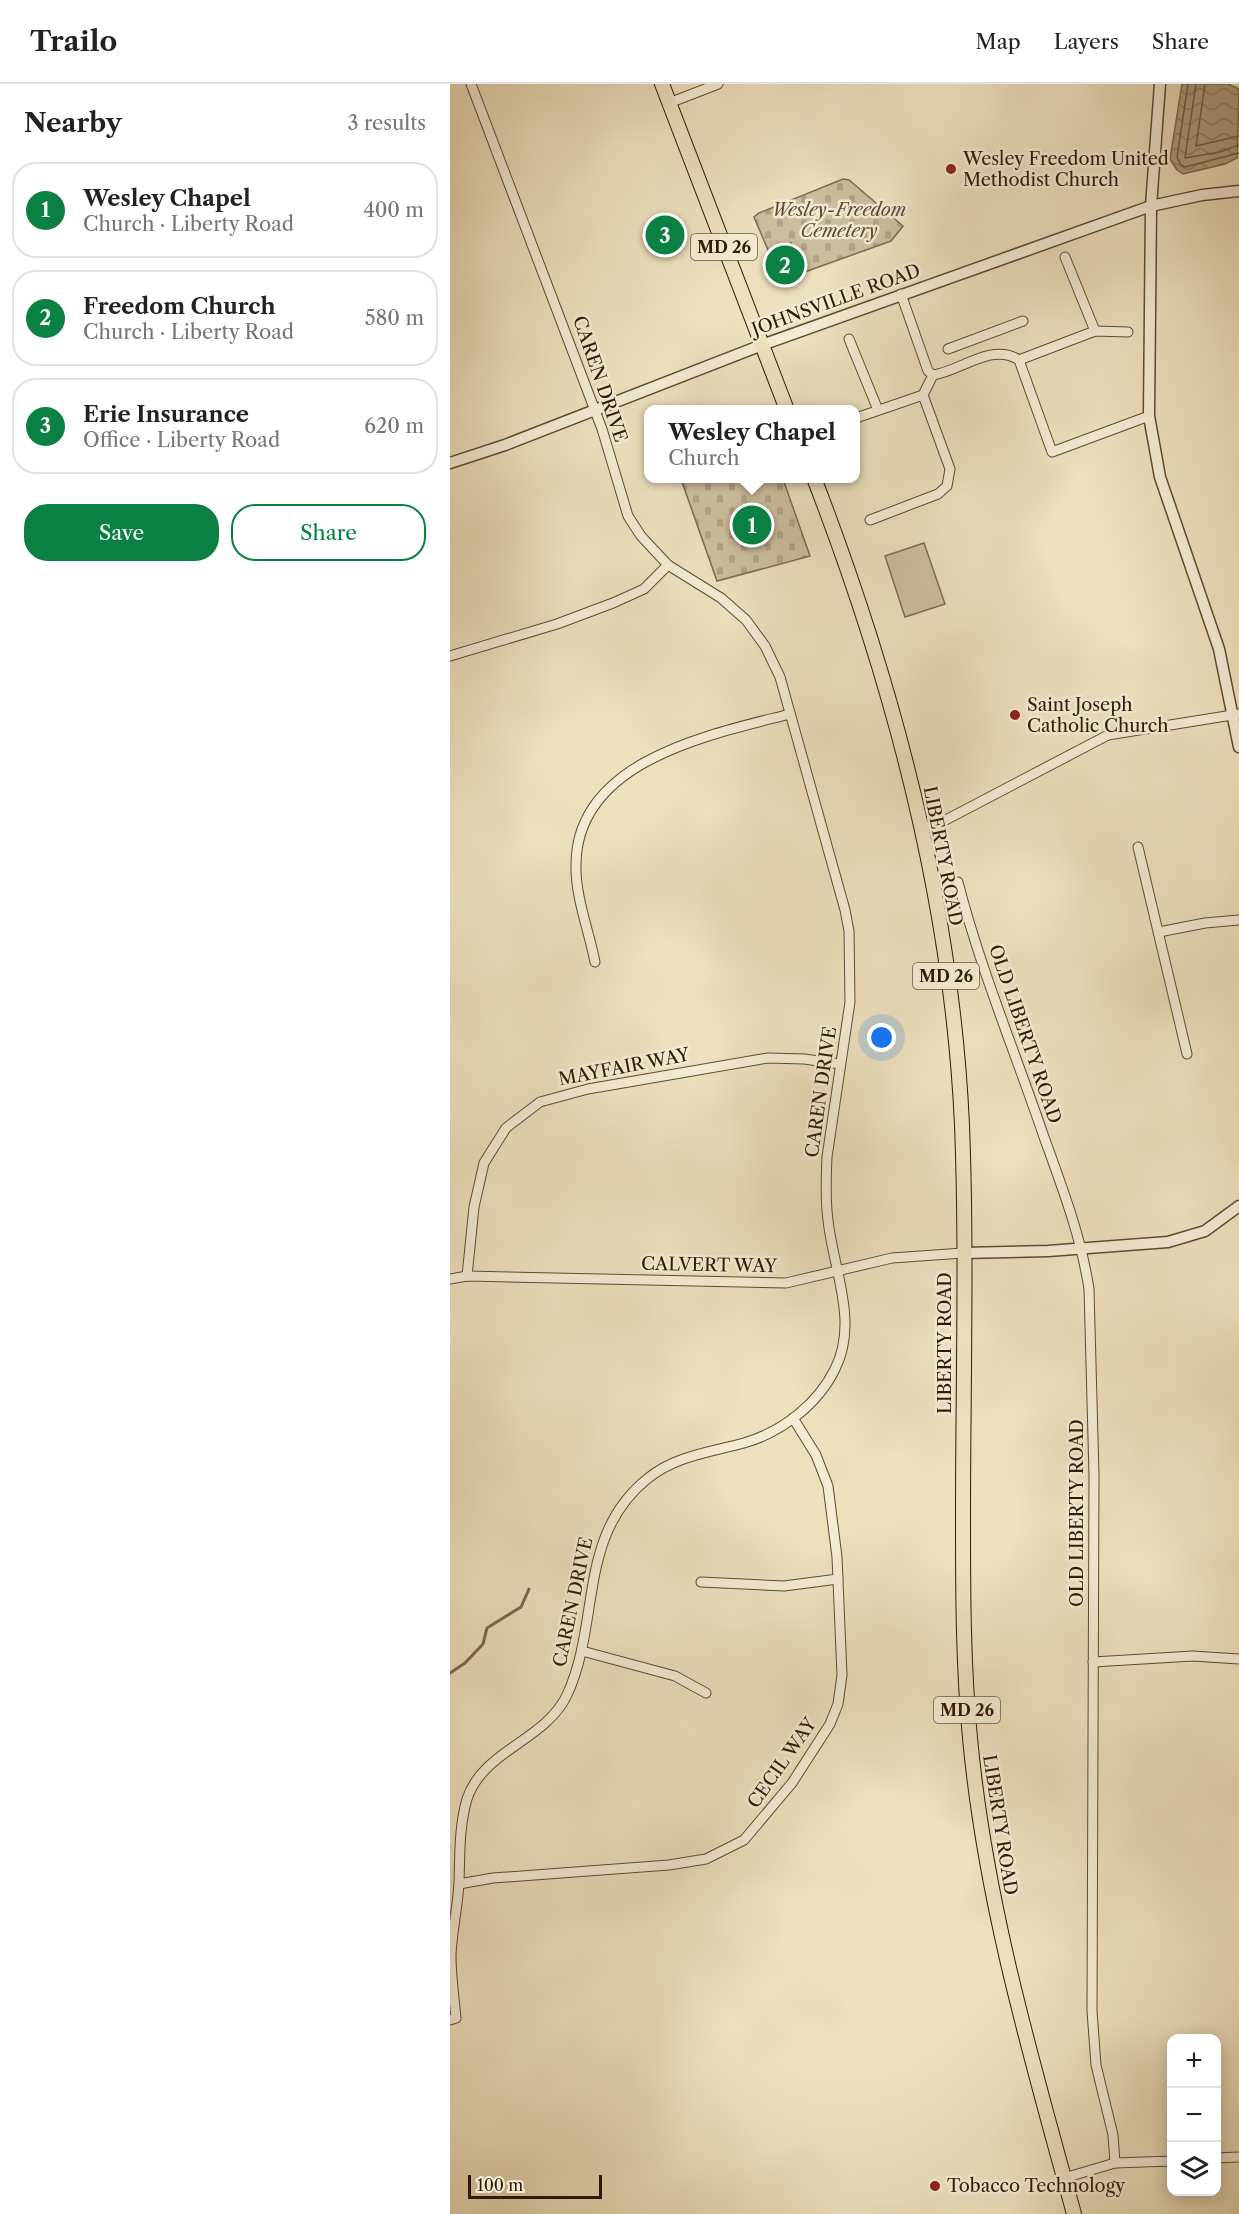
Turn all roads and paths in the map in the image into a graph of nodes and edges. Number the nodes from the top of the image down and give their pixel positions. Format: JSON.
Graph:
{"nodes":[{"id":1,"x":471,"y":84,"type":"edge"},
{"id":2,"x":662,"y":84,"type":"edge"},
{"id":3,"x":718,"y":84,"type":"edge"},
{"id":4,"x":1160,"y":84,"type":"edge"},
{"id":5,"x":669,"y":103,"type":"junction"},
{"id":6,"x":1239,"y":191,"type":"edge"},
{"id":7,"x":1151,"y":206,"type":"junction"},
{"id":8,"x":1065,"y":257,"type":"dead end"},
{"id":9,"x":901,"y":294,"type":"junction"},
{"id":10,"x":1023,"y":321,"type":"dead end"},
{"id":11,"x":1095,"y":331,"type":"junction"},
{"id":12,"x":1128,"y":332,"type":"dead end"},
{"id":13,"x":981,"y":336,"type":"junction"},
{"id":14,"x":849,"y":339,"type":"dead end"},
{"id":15,"x":762,"y":345,"type":"junction"},
{"id":16,"x":948,"y":349,"type":"dead end"},
{"id":17,"x":989,"y":356,"type":"junction"},
{"id":18,"x":1019,"y":360,"type":"junction"},
{"id":19,"x":933,"y":375,"type":"junction"},
{"id":20,"x":922,"y":395,"type":"junction"},
{"id":21,"x":785,"y":405,"type":"edge"},
{"id":22,"x":878,"y":410,"type":"junction"},
{"id":23,"x":595,"y":411,"type":"junction"},
{"id":24,"x":860,"y":416,"type":"edge"},
{"id":25,"x":1149,"y":416,"type":"junction"},
{"id":26,"x":450,"y":463,"type":"edge"},
{"id":27,"x":816,"y":483,"type":"edge"},
{"id":28,"x":870,"y":520,"type":"dead end"},
{"id":29,"x":668,"y":565,"type":"junction"},
{"id":30,"x":450,"y":656,"type":"edge"},
{"id":31,"x":790,"y":714,"type":"junction"},
{"id":32,"x":1237,"y":715,"type":"edge"},
{"id":33,"x":1239,"y":747,"type":"edge"},
{"id":34,"x":921,"y":828,"type":"junction"},
{"id":35,"x":1138,"y":847,"type":"dead end"},
{"id":36,"x":958,"y":882,"type":"dead end"},
{"id":37,"x":1239,"y":920,"type":"edge"},
{"id":38,"x":1159,"y":932,"type":"junction"},
{"id":39,"x":595,"y":962,"type":"dead end"},
{"id":40,"x":1187,"y":1054,"type":"dead end"},
{"id":41,"x":840,"y":1064,"type":"junction"},
{"id":42,"x":1239,"y":1206,"type":"edge"},
{"id":43,"x":1082,"y":1249,"type":"junction"},
{"id":44,"x":963,"y":1253,"type":"junction"},
{"id":45,"x":837,"y":1271,"type":"junction"},
{"id":46,"x":467,"y":1276,"type":"junction"},
{"id":47,"x":450,"y":1279,"type":"edge"},
{"id":48,"x":793,"y":1418,"type":"junction"},
{"id":49,"x":838,"y":1579,"type":"junction"},
{"id":50,"x":701,"y":1582,"type":"dead end"},
{"id":51,"x":582,"y":1652,"type":"junction"},
{"id":52,"x":1239,"y":1659,"type":"edge"},
{"id":53,"x":1093,"y":1662,"type":"junction"},
{"id":54,"x":706,"y":1693,"type":"dead end"},
{"id":55,"x":459,"y":1884,"type":"junction"},
{"id":56,"x":450,"y":2020,"type":"edge"},
{"id":57,"x":1239,"y":2157,"type":"edge"},
{"id":58,"x":1221,"y":2158,"type":"edge"},
{"id":59,"x":1167,"y":2161,"type":"edge"},
{"id":60,"x":1115,"y":2163,"type":"junction"},
{"id":61,"x":1064,"y":2178,"type":"junction"},
{"id":62,"x":1074,"y":2214,"type":"edge"}],
"edges":[{"from":1,"to":23,"type":"street","name":"CAREN DRIVE"},
{"from":2,"to":5,"type":"main road","number":"MD 26"},
{"from":3,"to":5,"type":"street"},
{"from":4,"to":7,"type":"street"},
{"from":5,"to":15,"type":"main road","number":"MD 26"},
{"from":6,"to":7,"type":"street","name":"JOHNSVILLE ROAD"},
{"from":7,"to":9,"type":"street","name":"JOHNSVILLE ROAD"},
{"from":7,"to":25,"type":"street"},
{"from":8,"to":11,"type":"street"},
{"from":9,"to":15,"type":"street","name":"JOHNSVILLE ROAD"},
{"from":9,"to":19,"type":"street"},
{"from":10,"to":13,"type":"street"},
{"from":11,"to":12,"type":"street"},
{"from":11,"to":18,"type":"street"},
{"from":13,"to":16,"type":"street"},
{"from":13,"to":17,"type":"street"},
{"from":14,"to":22,"type":"street"},
{"from":15,"to":21,"type":"main road","number":"MD 26"},
{"from":15,"to":23,"type":"street","name":"JOHNSVILLE ROAD"},
{"from":17,"to":18,"type":"street"},
{"from":17,"to":19,"type":"street"},
{"from":18,"to":25,"type":"street"},
{"from":19,"to":20,"type":"street"},
{"from":20,"to":22,"type":"street"},
{"from":20,"to":28,"type":"street"},
{"from":22,"to":24,"type":"street"},
{"from":23,"to":26,"type":"street","name":"JOHNSVILLE ROAD"},
{"from":23,"to":29,"type":"street","name":"CAREN DRIVE"},
{"from":25,"to":32,"type":"street"},
{"from":27,"to":34,"type":"main road","name":"LIBERTY ROAD","number":"MD 26"},
{"from":29,"to":30,"type":"street"},
{"from":29,"to":31,"type":"street","name":"CAREN DRIVE"},
{"from":31,"to":39,"type":"street"},
{"from":31,"to":41,"type":"street","name":"CAREN DRIVE"},
{"from":32,"to":33,"type":"street"},
{"from":32,"to":34,"type":"street"},
{"from":34,"to":44,"type":"main road","name":"LIBERTY ROAD","number":"MD 26"},
{"from":35,"to":38,"type":"street"},
{"from":36,"to":43,"type":"street","name":"OLD LIBERTY ROAD"},
{"from":37,"to":38,"type":"street"},
{"from":38,"to":40,"type":"street"},
{"from":41,"to":45,"type":"street","name":"CAREN DRIVE"},
{"from":41,"to":46,"type":"street","name":"MAYFAIR WAY"},
{"from":42,"to":43,"type":"street"},
{"from":43,"to":44,"type":"street"},
{"from":43,"to":53,"type":"street","name":"OLD LIBERTY ROAD"},
{"from":44,"to":45,"type":"street","name":"CALVERT WAY"},
{"from":44,"to":61,"type":"main road","name":"LIBERTY ROAD","number":"MD 26"},
{"from":45,"to":46,"type":"street","name":"CALVERT WAY"},
{"from":45,"to":48,"type":"street","name":"CAREN DRIVE"},
{"from":46,"to":47,"type":"street","name":"CALVERT WAY"},
{"from":48,"to":49,"type":"street","name":"CECIL WAY"},
{"from":48,"to":51,"type":"street","name":"CAREN DRIVE"},
{"from":49,"to":50,"type":"street"},
{"from":49,"to":55,"type":"street","name":"CECIL WAY"},
{"from":51,"to":54,"type":"street"},
{"from":51,"to":55,"type":"street","name":"CAREN DRIVE"},
{"from":52,"to":53,"type":"street"},
{"from":53,"to":60,"type":"street","name":"OLD LIBERTY ROAD"},
{"from":55,"to":56,"type":"street","name":"CAREN DRIVE"},
{"from":57,"to":58,"type":"street"},
{"from":59,"to":60,"type":"street"},
{"from":60,"to":61,"type":"street"},
{"from":61,"to":62,"type":"main road","name":"LIBERTY ROAD","number":"MD 26"}]}
